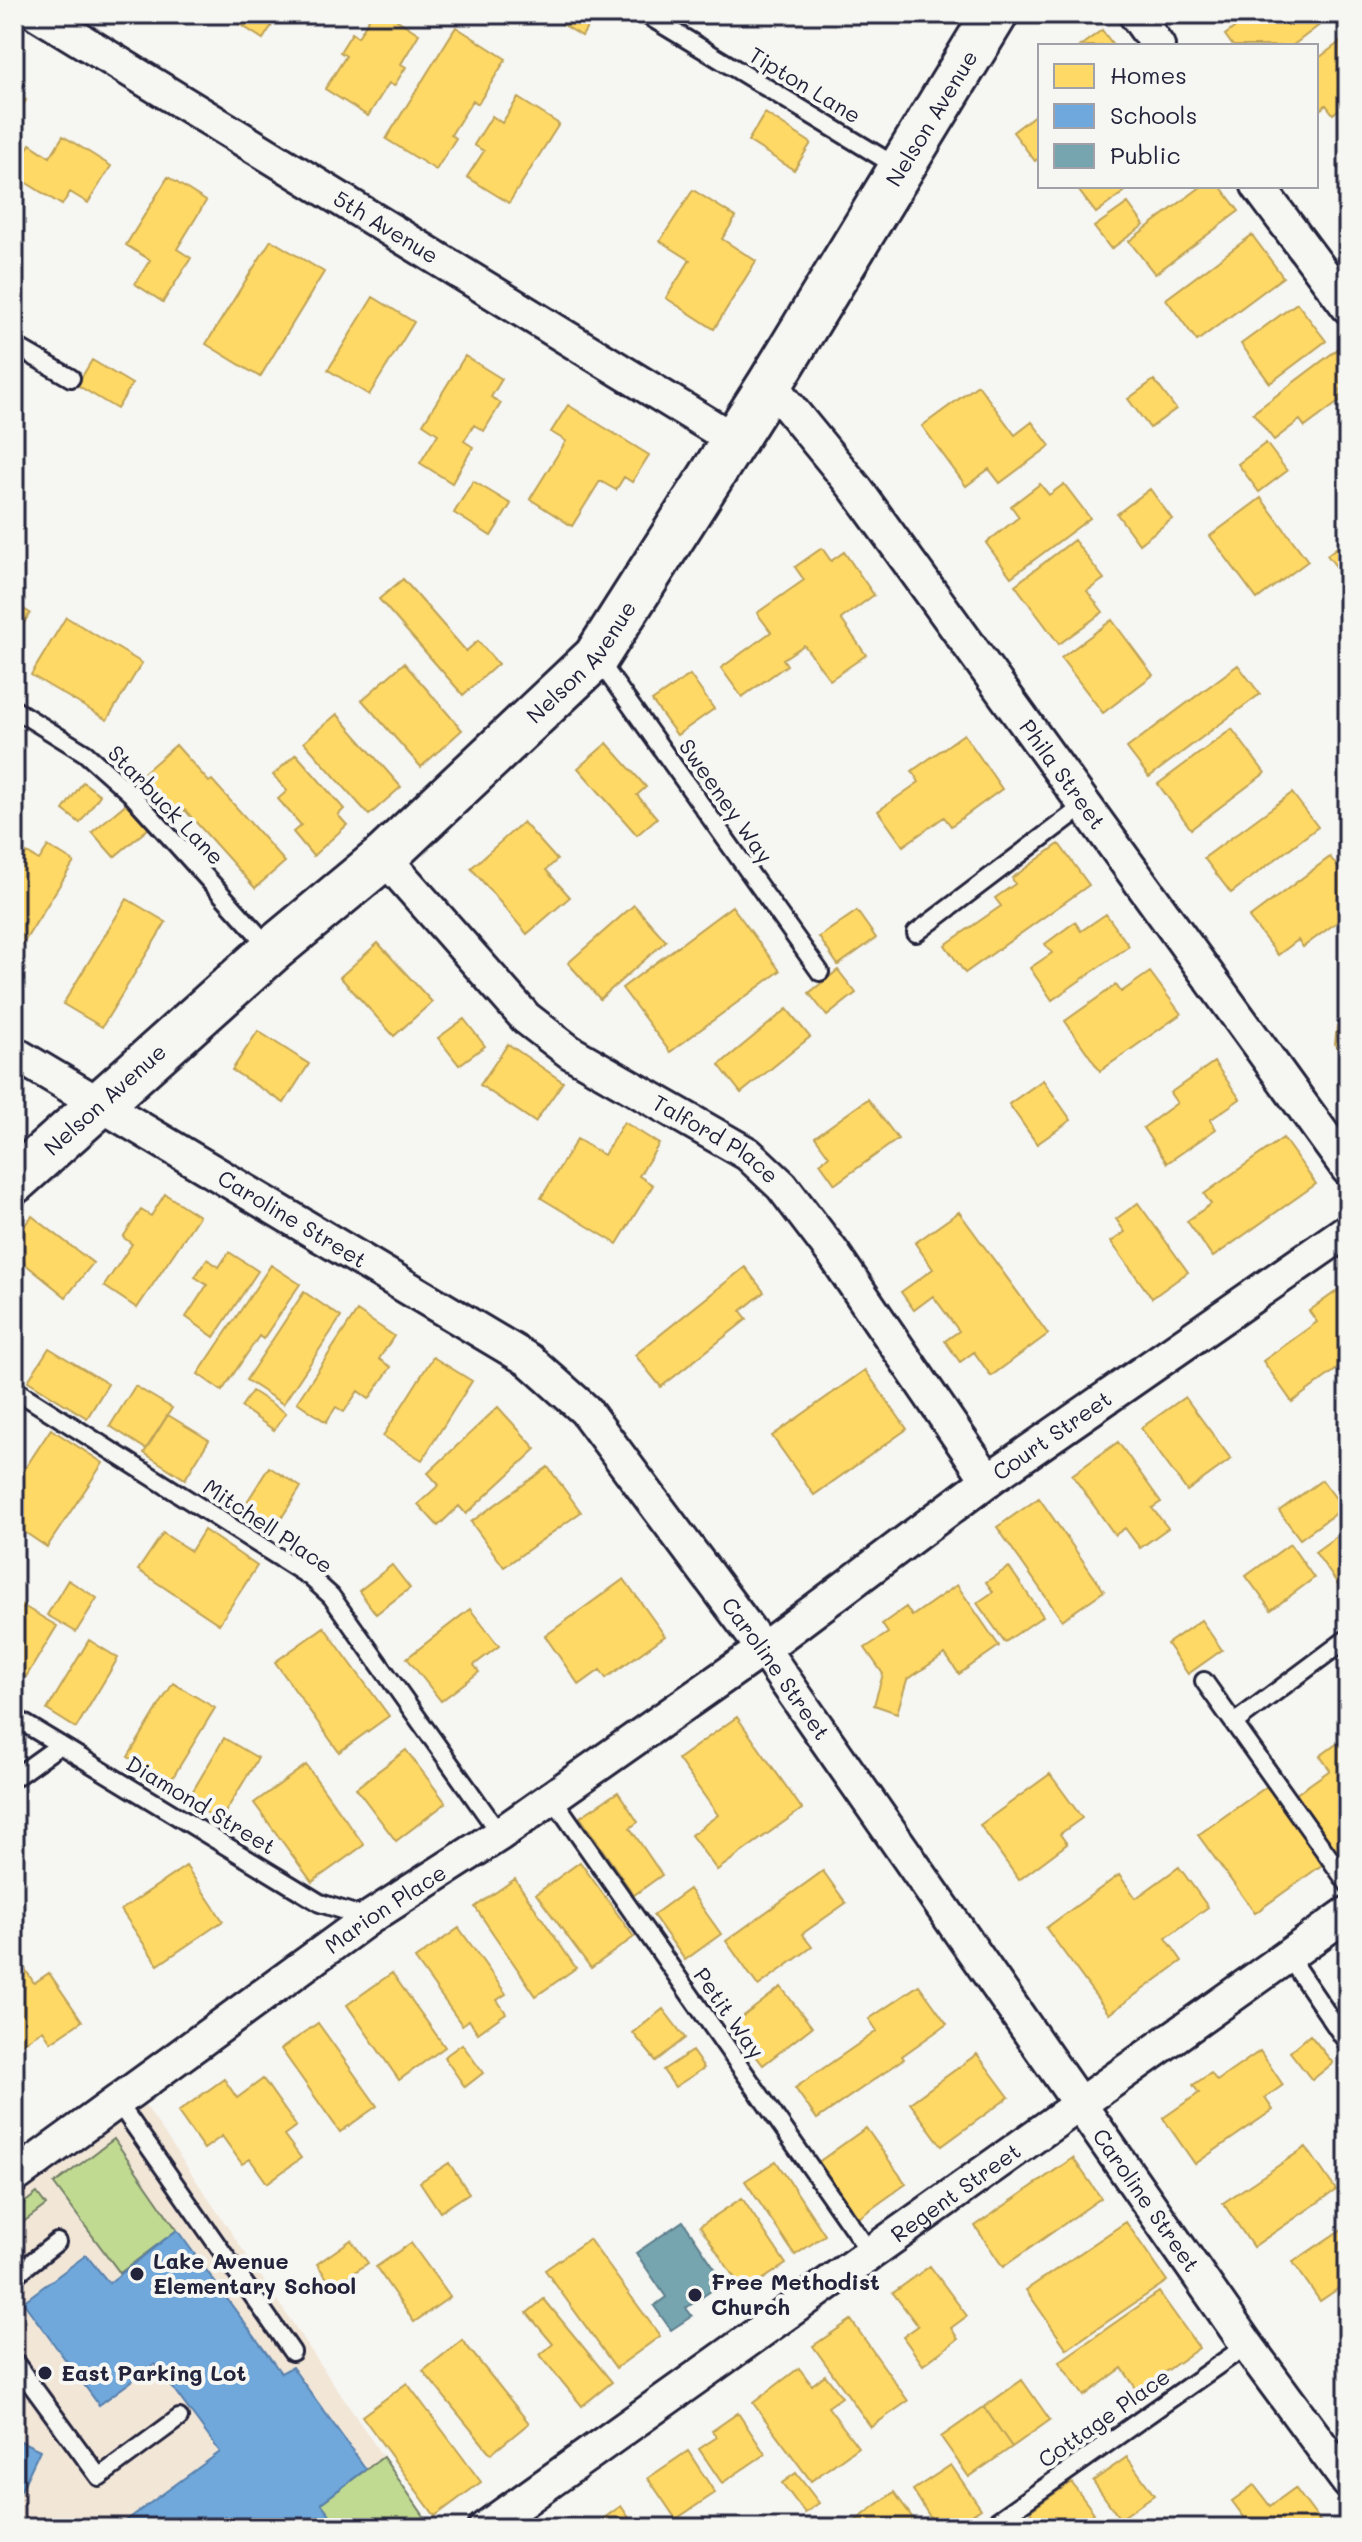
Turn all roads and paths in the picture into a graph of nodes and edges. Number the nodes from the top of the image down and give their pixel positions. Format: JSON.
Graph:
{"nodes":[{"id":1,"x":38,"y":14,"type":"edge"},
{"id":2,"x":645,"y":14,"type":"edge"},
{"id":3,"x":995,"y":14,"type":"edge"},
{"id":4,"x":1135,"y":14,"type":"edge"},
{"id":5,"x":1157,"y":44,"type":"edge"},
{"id":6,"x":900,"y":168,"type":"junction"},
{"id":7,"x":1259,"y":188,"type":"edge"},
{"id":8,"x":1348,"y":307,"type":"edge"},
{"id":9,"x":14,"y":345,"type":"edge"},
{"id":10,"x":71,"y":378,"type":"dead end"},
{"id":11,"x":770,"y":384,"type":"junction"},
{"id":12,"x":734,"y":440,"type":"junction"},
{"id":13,"x":596,"y":657,"type":"junction"},
{"id":14,"x":14,"y":709,"type":"edge"},
{"id":15,"x":1085,"y":805,"type":"junction"},
{"id":16,"x":384,"y":857,"type":"junction"},
{"id":17,"x":916,"y":933,"type":"dead end"},
{"id":18,"x":272,"y":950,"type":"junction"},
{"id":19,"x":820,"y":972,"type":"dead end"},
{"id":20,"x":14,"y":1053,"type":"edge"},
{"id":21,"x":101,"y":1106,"type":"junction"},
{"id":22,"x":1348,"y":1169,"type":"edge"},
{"id":23,"x":14,"y":1181,"type":"edge"},
{"id":24,"x":1348,"y":1230,"type":"edge"},
{"id":25,"x":14,"y":1389,"type":"edge"},
{"id":26,"x":988,"y":1480,"type":"junction"},
{"id":27,"x":1348,"y":1638,"type":"edge"},
{"id":28,"x":763,"y":1649,"type":"junction"},
{"id":29,"x":1204,"y":1681,"type":"dead end"},
{"id":30,"x":14,"y":1717,"type":"edge"},
{"id":31,"x":1234,"y":1723,"type":"junction"},
{"id":32,"x":60,"y":1745,"type":"junction"},
{"id":33,"x":14,"y":1778,"type":"edge"},
{"id":34,"x":552,"y":1797,"type":"junction"},
{"id":35,"x":500,"y":1834,"type":"junction"},
{"id":36,"x":1348,"y":1884,"type":"edge"},
{"id":37,"x":1348,"y":1913,"type":"edge"},
{"id":38,"x":369,"y":1918,"type":"junction"},
{"id":39,"x":1288,"y":1956,"type":"junction"},
{"id":40,"x":1348,"y":2044,"type":"edge"},
{"id":41,"x":117,"y":2101,"type":"junction"},
{"id":42,"x":1082,"y":2104,"type":"junction"},
{"id":43,"x":14,"y":2177,"type":"edge"},
{"id":44,"x":57,"y":2242,"type":"dead end"},
{"id":45,"x":871,"y":2254,"type":"junction"},
{"id":46,"x":14,"y":2276,"type":"edge"},
{"id":47,"x":1247,"y":2345,"type":"junction"},
{"id":48,"x":292,"y":2352,"type":"dead end"},
{"id":49,"x":14,"y":2361,"type":"edge"},
{"id":50,"x":179,"y":2418,"type":"dead end"},
{"id":51,"x":1348,"y":2482,"type":"edge"},
{"id":52,"x":485,"y":2528,"type":"edge"},
{"id":53,"x":987,"y":2528,"type":"edge"}],
"edges":[{"from":1,"to":12,"type":"street","name":"5th Avenue"},
{"from":2,"to":6,"type":"lane","name":"Tipton Lane"},
{"from":3,"to":6,"type":"street","name":"Nelson Avenue"},
{"from":4,"to":5,"type":"street"},
{"from":6,"to":11,"type":"street","name":"Nelson Avenue"},
{"from":7,"to":8,"type":"street"},
{"from":9,"to":10,"type":"lane"},
{"from":11,"to":12,"type":"street","name":"Nelson Avenue"},
{"from":11,"to":15,"type":"street","name":"Phila Street"},
{"from":12,"to":13,"type":"street","name":"Nelson Avenue"},
{"from":13,"to":16,"type":"street","name":"Nelson Avenue"},
{"from":13,"to":19,"type":"lane","name":"Sweeney Way"},
{"from":14,"to":18,"type":"lane","name":"Starbuck Lane"},
{"from":15,"to":17,"type":"lane"},
{"from":15,"to":22,"type":"street","name":"Phila Street"},
{"from":16,"to":18,"type":"street","name":"Nelson Avenue"},
{"from":16,"to":26,"type":"street","name":"Talford Place"},
{"from":18,"to":21,"type":"street","name":"Nelson Avenue"},
{"from":20,"to":21,"type":"street","name":"Caroline Street"},
{"from":21,"to":23,"type":"street","name":"Nelson Avenue"},
{"from":21,"to":28,"type":"street","name":"Caroline Street"},
{"from":24,"to":26,"type":"street","name":"Court Street"},
{"from":25,"to":35,"type":"lane","name":"Mitchell Place"},
{"from":26,"to":28,"type":"street","name":"Court Street"},
{"from":27,"to":31,"type":"lane"},
{"from":28,"to":34,"type":"street","name":"Marion Place"},
{"from":28,"to":42,"type":"street","name":"Caroline Street"},
{"from":29,"to":31,"type":"lane"},
{"from":30,"to":32,"type":"lane","name":"Diamond Street"},
{"from":31,"to":36,"type":"lane"},
{"from":32,"to":33,"type":"lane"},
{"from":32,"to":38,"type":"lane","name":"Diamond Street"},
{"from":34,"to":35,"type":"street","name":"Marion Place"},
{"from":34,"to":45,"type":"lane","name":"Petit Way"},
{"from":35,"to":38,"type":"street","name":"Marion Place"},
{"from":37,"to":39,"type":"street","name":"Regent Street"},
{"from":38,"to":41,"type":"street","name":"Marion Place"},
{"from":39,"to":40,"type":"lane"},
{"from":39,"to":42,"type":"street","name":"Regent Street"},
{"from":41,"to":43,"type":"street","name":"Marion Place"},
{"from":41,"to":48,"type":"lane"},
{"from":42,"to":45,"type":"street","name":"Regent Street"},
{"from":42,"to":47,"type":"street","name":"Caroline Street"},
{"from":44,"to":46,"type":"lane"},
{"from":45,"to":52,"type":"street","name":"Regent Street"},
{"from":47,"to":51,"type":"street","name":"Caroline Street"},
{"from":47,"to":53,"type":"lane","name":"Cottage Place"},
{"from":49,"to":50,"type":"lane"}]}
